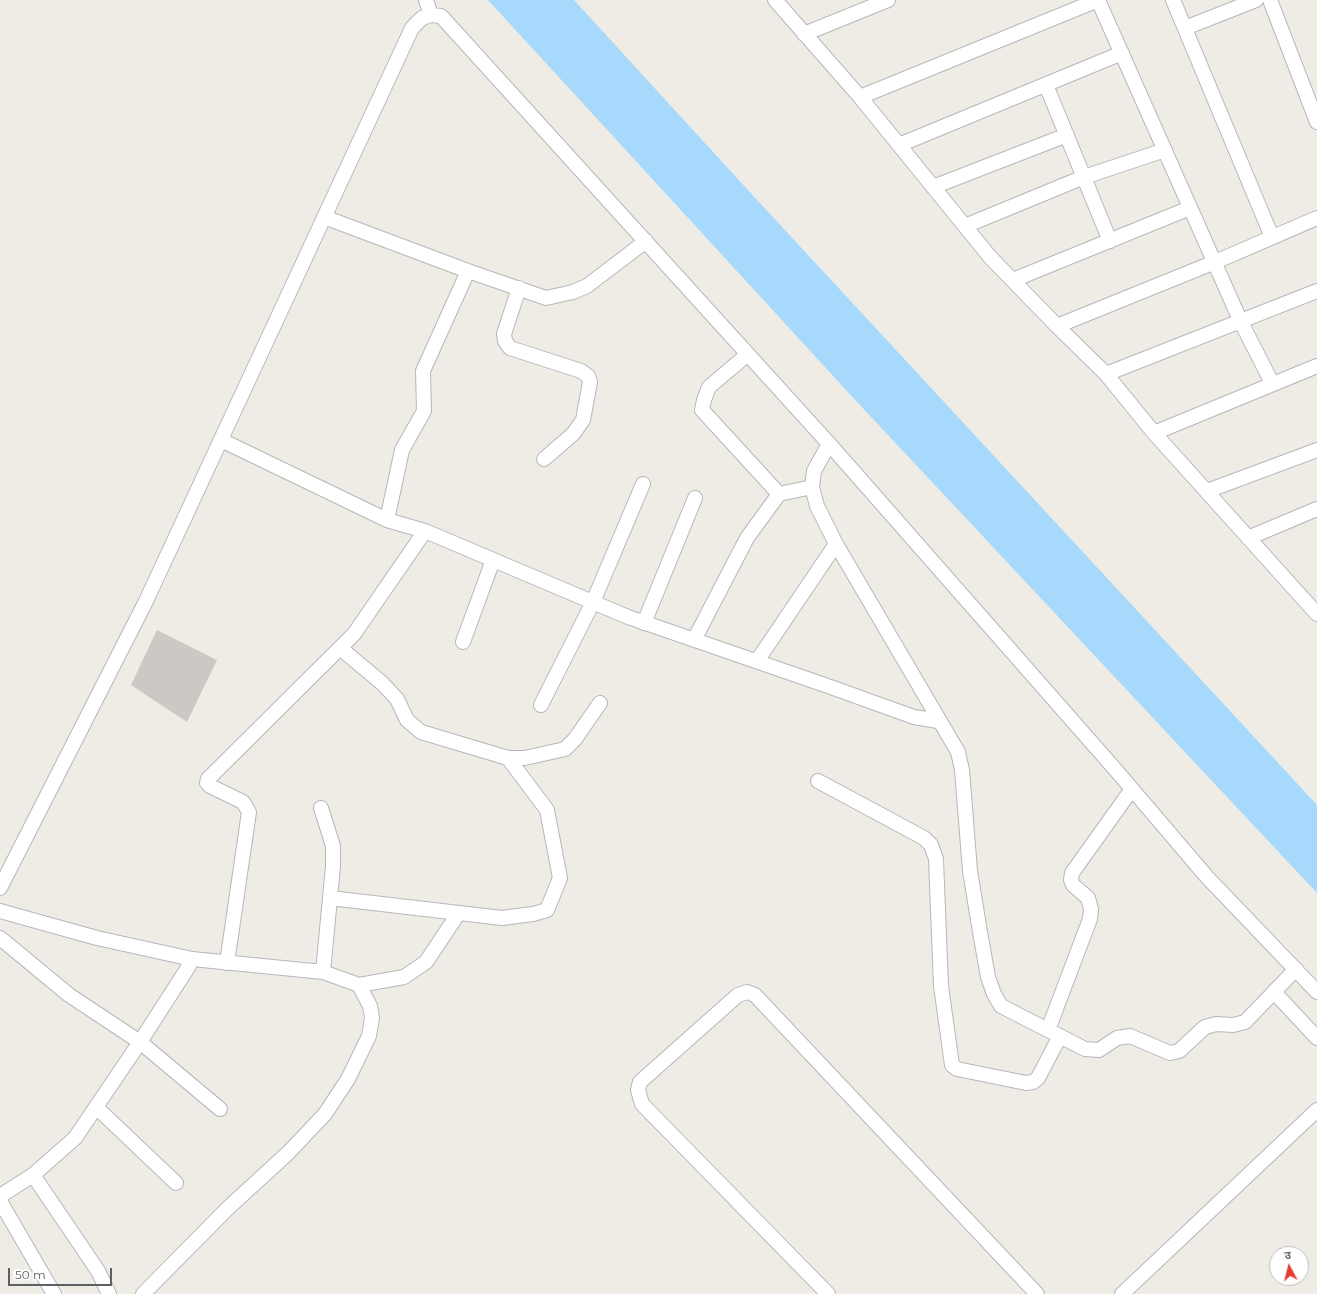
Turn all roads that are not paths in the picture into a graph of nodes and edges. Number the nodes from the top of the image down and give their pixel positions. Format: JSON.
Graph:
{"nodes":[{"id":1,"x":426,"y":0,"type":"edge"},
{"id":2,"x":775,"y":0,"type":"edge"},
{"id":3,"x":888,"y":0,"type":"edge"},
{"id":4,"x":1098,"y":0,"type":"edge"},
{"id":5,"x":1173,"y":0,"type":"edge"},
{"id":6,"x":1256,"y":0,"type":"edge"},
{"id":7,"x":1270,"y":0,"type":"edge"},
{"id":8,"x":431,"y":15,"type":"junction"},
{"id":9,"x":1185,"y":28,"type":"junction"},
{"id":10,"x":804,"y":34,"type":"junction"},
{"id":11,"x":1122,"y":53,"type":"junction"},
{"id":12,"x":1046,"y":85,"type":"junction"},
{"id":13,"x":860,"y":97,"type":"junction"},
{"id":14,"x":1317,"y":122,"type":"edge"},
{"id":15,"x":1067,"y":135,"type":"junction"},
{"id":16,"x":899,"y":145,"type":"junction"},
{"id":17,"x":1165,"y":150,"type":"junction"},
{"id":18,"x":1084,"y":177,"type":"junction"},
{"id":19,"x":933,"y":187,"type":"junction"},
{"id":20,"x":1190,"y":208,"type":"junction"},
{"id":21,"x":324,"y":217,"type":"junction"},
{"id":22,"x":1317,"y":218,"type":"edge"},
{"id":23,"x":965,"y":226,"type":"junction"},
{"id":24,"x":1272,"y":237,"type":"junction"},
{"id":25,"x":1110,"y":241,"type":"junction"},
{"id":26,"x":646,"y":242,"type":"junction"},
{"id":27,"x":1215,"y":262,"type":"junction"},
{"id":28,"x":468,"y":271,"type":"junction"},
{"id":29,"x":1013,"y":280,"type":"junction"},
{"id":30,"x":519,"y":288,"type":"junction"},
{"id":31,"x":1317,"y":291,"type":"edge"},
{"id":32,"x":1240,"y":320,"type":"junction"},
{"id":33,"x":1057,"y":326,"type":"junction"},
{"id":34,"x":748,"y":354,"type":"junction"},
{"id":35,"x":1317,"y":366,"type":"edge"},
{"id":36,"x":1106,"y":374,"type":"junction"},
{"id":37,"x":1272,"y":383,"type":"junction"},
{"id":38,"x":1154,"y":433,"type":"junction"},
{"id":39,"x":221,"y":440,"type":"junction"},
{"id":40,"x":829,"y":444,"type":"junction"},
{"id":41,"x":1317,"y":450,"type":"edge"},
{"id":42,"x":544,"y":459,"type":"dead end"},
{"id":43,"x":643,"y":484,"type":"dead end"},
{"id":44,"x":812,"y":487,"type":"junction"},
{"id":45,"x":1207,"y":492,"type":"junction"},
{"id":46,"x":779,"y":494,"type":"junction"},
{"id":47,"x":695,"y":498,"type":"dead end"},
{"id":48,"x":1317,"y":509,"type":"edge"},
{"id":49,"x":387,"y":520,"type":"junction"},
{"id":50,"x":425,"y":531,"type":"junction"},
{"id":51,"x":1248,"y":538,"type":"junction"},
{"id":52,"x":836,"y":544,"type":"junction"},
{"id":53,"x":493,"y":560,"type":"junction"},
{"id":54,"x":593,"y":602,"type":"junction"},
{"id":55,"x":1317,"y":614,"type":"edge"},
{"id":56,"x":644,"y":623,"type":"junction"},
{"id":57,"x":694,"y":640,"type":"junction"},
{"id":58,"x":462,"y":642,"type":"dead end"},
{"id":59,"x":340,"y":648,"type":"junction"},
{"id":60,"x":757,"y":662,"type":"junction"},
{"id":61,"x":600,"y":703,"type":"dead end"},
{"id":62,"x":541,"y":704,"type":"dead end"},
{"id":63,"x":938,"y":721,"type":"junction"},
{"id":64,"x":508,"y":758,"type":"junction"},
{"id":65,"x":818,"y":781,"type":"dead end"},
{"id":66,"x":1132,"y":789,"type":"junction"},
{"id":67,"x":322,"y":808,"type":"dead end"},
{"id":68,"x":0,"y":888,"type":"edge"},
{"id":69,"x":330,"y":898,"type":"junction"},
{"id":70,"x":0,"y":912,"type":"edge"},
{"id":71,"x":458,"y":914,"type":"junction"},
{"id":72,"x":0,"y":938,"type":"edge"},
{"id":73,"x":192,"y":959,"type":"junction"},
{"id":74,"x":227,"y":963,"type":"junction"},
{"id":75,"x":1296,"y":970,"type":"junction"},
{"id":76,"x":323,"y":972,"type":"junction"},
{"id":77,"x":359,"y":986,"type":"junction"},
{"id":78,"x":1274,"y":992,"type":"junction"},
{"id":79,"x":1317,"y":992,"type":"edge"},
{"id":80,"x":1054,"y":1033,"type":"junction"},
{"id":81,"x":1317,"y":1038,"type":"edge"},
{"id":82,"x":140,"y":1042,"type":"junction"},
{"id":83,"x":96,"y":1107,"type":"junction"},
{"id":84,"x":220,"y":1109,"type":"dead end"},
{"id":85,"x":1317,"y":1110,"type":"edge"},
{"id":86,"x":33,"y":1175,"type":"junction"},
{"id":87,"x":176,"y":1183,"type":"dead end"},
{"id":88,"x":0,"y":1196,"type":"edge"},
{"id":89,"x":0,"y":1201,"type":"edge"},
{"id":90,"x":54,"y":1294,"type":"edge"},
{"id":91,"x":109,"y":1294,"type":"edge"},
{"id":92,"x":143,"y":1294,"type":"edge"},
{"id":93,"x":828,"y":1294,"type":"edge"},
{"id":94,"x":1037,"y":1294,"type":"edge"},
{"id":95,"x":1122,"y":1294,"type":"edge"}],
"edges":[{"from":1,"to":8,"type":"street"},
{"from":2,"to":10,"type":"street"},
{"from":3,"to":10,"type":"street"},
{"from":4,"to":11,"type":"street"},
{"from":4,"to":13,"type":"street"},
{"from":5,"to":9,"type":"street"},
{"from":6,"to":9,"type":"street"},
{"from":7,"to":14,"type":"street"},
{"from":8,"to":21,"type":"street"},
{"from":8,"to":26,"type":"street"},
{"from":9,"to":24,"type":"street"},
{"from":10,"to":13,"type":"street"},
{"from":11,"to":12,"type":"street"},
{"from":11,"to":17,"type":"street"},
{"from":12,"to":15,"type":"street"},
{"from":12,"to":16,"type":"street"},
{"from":13,"to":16,"type":"street"},
{"from":15,"to":18,"type":"street"},
{"from":15,"to":19,"type":"street"},
{"from":16,"to":19,"type":"street"},
{"from":17,"to":18,"type":"street"},
{"from":17,"to":20,"type":"street"},
{"from":18,"to":23,"type":"street"},
{"from":18,"to":25,"type":"street"},
{"from":19,"to":23,"type":"street"},
{"from":20,"to":25,"type":"street"},
{"from":20,"to":27,"type":"street"},
{"from":21,"to":28,"type":"street"},
{"from":21,"to":39,"type":"street"},
{"from":22,"to":24,"type":"street"},
{"from":23,"to":29,"type":"street"},
{"from":24,"to":27,"type":"street"},
{"from":25,"to":29,"type":"street"},
{"from":26,"to":30,"type":"street"},
{"from":26,"to":34,"type":"street"},
{"from":27,"to":32,"type":"street"},
{"from":27,"to":33,"type":"street"},
{"from":28,"to":30,"type":"street"},
{"from":28,"to":49,"type":"street"},
{"from":29,"to":33,"type":"street"},
{"from":30,"to":42,"type":"street"},
{"from":31,"to":32,"type":"street"},
{"from":32,"to":36,"type":"street"},
{"from":32,"to":37,"type":"street"},
{"from":33,"to":36,"type":"street"},
{"from":34,"to":40,"type":"street"},
{"from":34,"to":46,"type":"street"},
{"from":35,"to":37,"type":"street"},
{"from":36,"to":38,"type":"street"},
{"from":37,"to":38,"type":"street"},
{"from":38,"to":45,"type":"street"},
{"from":39,"to":49,"type":"street"},
{"from":39,"to":68,"type":"street"},
{"from":40,"to":44,"type":"street"},
{"from":40,"to":66,"type":"street"},
{"from":41,"to":45,"type":"street"},
{"from":43,"to":54,"type":"street"},
{"from":44,"to":46,"type":"street"},
{"from":44,"to":52,"type":"street"},
{"from":45,"to":51,"type":"street"},
{"from":46,"to":57,"type":"street"},
{"from":47,"to":56,"type":"street"},
{"from":48,"to":51,"type":"street"},
{"from":49,"to":50,"type":"street"},
{"from":50,"to":53,"type":"street"},
{"from":50,"to":59,"type":"street"},
{"from":51,"to":55,"type":"street"},
{"from":52,"to":60,"type":"street"},
{"from":52,"to":63,"type":"street"},
{"from":53,"to":54,"type":"street"},
{"from":53,"to":58,"type":"street"},
{"from":54,"to":56,"type":"street"},
{"from":54,"to":62,"type":"street"},
{"from":56,"to":57,"type":"street"},
{"from":57,"to":60,"type":"street"},
{"from":59,"to":64,"type":"street"},
{"from":59,"to":74,"type":"street"},
{"from":60,"to":63,"type":"street"},
{"from":61,"to":64,"type":"street"},
{"from":63,"to":80,"type":"street"},
{"from":64,"to":71,"type":"street"},
{"from":65,"to":80,"type":"street"},
{"from":66,"to":75,"type":"street"},
{"from":66,"to":80,"type":"street"},
{"from":67,"to":69,"type":"street"},
{"from":69,"to":71,"type":"street"},
{"from":69,"to":76,"type":"street"},
{"from":70,"to":73,"type":"street"},
{"from":71,"to":77,"type":"street"},
{"from":72,"to":82,"type":"street"},
{"from":73,"to":74,"type":"street"},
{"from":73,"to":82,"type":"street"},
{"from":74,"to":76,"type":"street"},
{"from":75,"to":78,"type":"street"},
{"from":75,"to":79,"type":"street"},
{"from":76,"to":77,"type":"street"},
{"from":77,"to":92,"type":"street"},
{"from":78,"to":80,"type":"street"},
{"from":78,"to":81,"type":"street"},
{"from":82,"to":83,"type":"street"},
{"from":82,"to":84,"type":"street"},
{"from":83,"to":86,"type":"street"},
{"from":83,"to":87,"type":"street"},
{"from":85,"to":95,"type":"street"},
{"from":86,"to":88,"type":"street"},
{"from":86,"to":91,"type":"street"},
{"from":89,"to":90,"type":"street"},
{"from":93,"to":94,"type":"street"}]}
